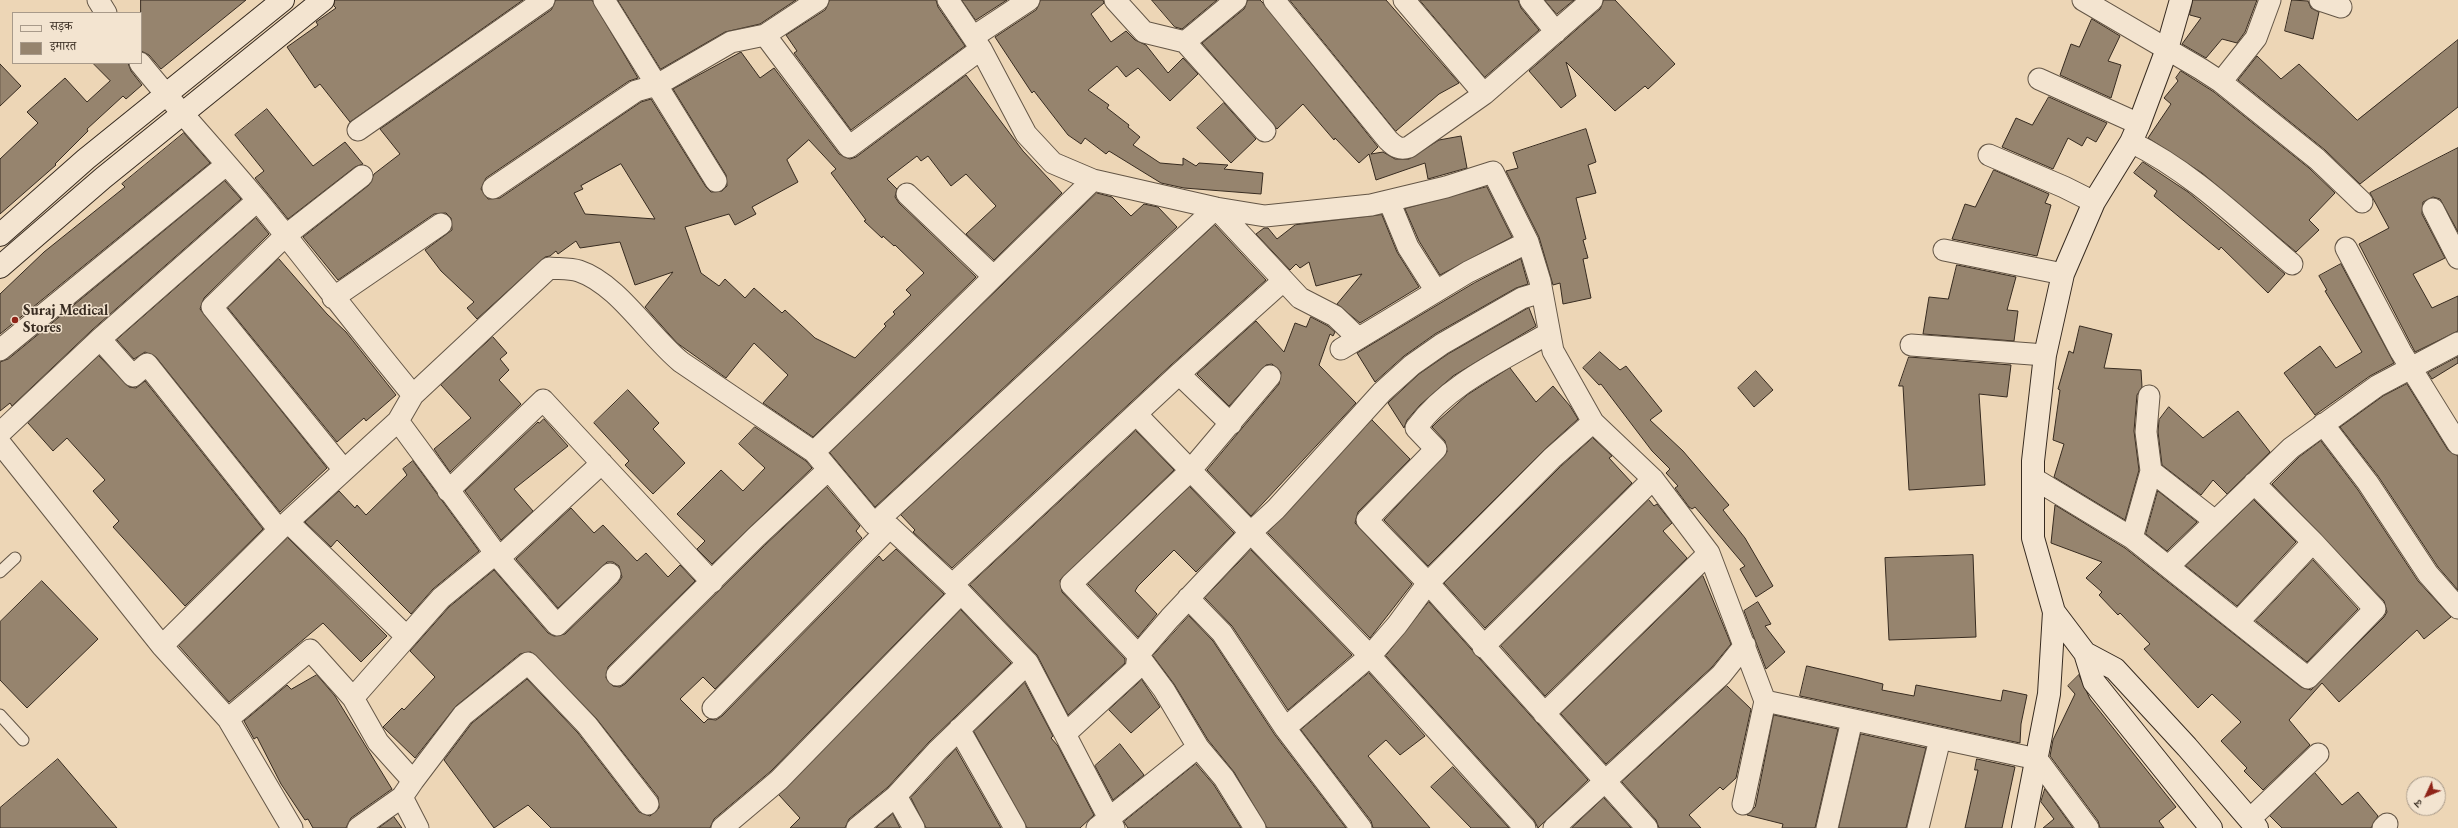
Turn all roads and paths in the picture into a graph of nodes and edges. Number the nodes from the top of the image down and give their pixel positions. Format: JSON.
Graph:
{"nodes":[{"id":1,"x":98,"y":0,"type":"edge"},
{"id":2,"x":283,"y":0,"type":"edge"},
{"id":3,"x":323,"y":0,"type":"edge"},
{"id":4,"x":544,"y":0,"type":"edge"},
{"id":5,"x":604,"y":0,"type":"edge"},
{"id":6,"x":818,"y":0,"type":"edge"},
{"id":7,"x":948,"y":0,"type":"edge"},
{"id":8,"x":1029,"y":0,"type":"edge"},
{"id":9,"x":1115,"y":0,"type":"edge"},
{"id":10,"x":1236,"y":0,"type":"edge"},
{"id":11,"x":1274,"y":0,"type":"edge"},
{"id":12,"x":1404,"y":0,"type":"edge"},
{"id":13,"x":1530,"y":0,"type":"edge"},
{"id":14,"x":1592,"y":0,"type":"edge"},
{"id":15,"x":2083,"y":0,"type":"edge"},
{"id":16,"x":2181,"y":0,"type":"edge"},
{"id":17,"x":2270,"y":0,"type":"edge"},
{"id":18,"x":2320,"y":0,"type":"edge"},
{"id":19,"x":2341,"y":7,"type":"dead end"},
{"id":20,"x":105,"y":12,"type":"edge"},
{"id":21,"x":1556,"y":32,"type":"junction"},
{"id":22,"x":765,"y":35,"type":"junction"},
{"id":23,"x":1185,"y":42,"type":"junction"},
{"id":24,"x":977,"y":43,"type":"junction"},
{"id":25,"x":2167,"y":49,"type":"junction"},
{"id":26,"x":141,"y":64,"type":"edge"},
{"id":27,"x":2039,"y":79,"type":"dead end"},
{"id":28,"x":2221,"y":82,"type":"junction"},
{"id":29,"x":657,"y":85,"type":"junction"},
{"id":30,"x":1484,"y":94,"type":"junction"},
{"id":31,"x":165,"y":95,"type":"junction"},
{"id":32,"x":182,"y":115,"type":"junction"},
{"id":33,"x":358,"y":130,"type":"dead end"},
{"id":34,"x":1265,"y":131,"type":"dead end"},
{"id":35,"x":2135,"y":133,"type":"junction"},
{"id":36,"x":1989,"y":155,"type":"dead end"},
{"id":37,"x":226,"y":165,"type":"junction"},
{"id":38,"x":362,"y":176,"type":"dead end"},
{"id":39,"x":1093,"y":180,"type":"junction"},
{"id":40,"x":716,"y":181,"type":"dead end"},
{"id":41,"x":493,"y":188,"type":"dead end"},
{"id":42,"x":907,"y":194,"type":"dead end"},
{"id":43,"x":257,"y":201,"type":"junction"},
{"id":44,"x":1389,"y":201,"type":"junction"},
{"id":45,"x":2094,"y":202,"type":"junction"},
{"id":46,"x":2362,"y":202,"type":"dead end"},
{"id":47,"x":1216,"y":208,"type":"junction"},
{"id":48,"x":2433,"y":209,"type":"dead end"},
{"id":49,"x":440,"y":224,"type":"dead end"},
{"id":50,"x":0,"y":235,"type":"edge"},
{"id":51,"x":284,"y":236,"type":"junction"},
{"id":52,"x":1528,"y":242,"type":"junction"},
{"id":53,"x":2346,"y":248,"type":"dead end"},
{"id":54,"x":1944,"y":250,"type":"dead end"},
{"id":55,"x":2458,"y":258,"type":"edge"},
{"id":56,"x":2292,"y":264,"type":"dead end"},
{"id":57,"x":0,"y":267,"type":"edge"},
{"id":58,"x":2062,"y":274,"type":"junction"},
{"id":59,"x":993,"y":276,"type":"junction"},
{"id":60,"x":1283,"y":281,"type":"junction"},
{"id":61,"x":1436,"y":291,"type":"junction"},
{"id":62,"x":1542,"y":292,"type":"junction"},
{"id":63,"x":333,"y":298,"type":"junction"},
{"id":64,"x":1549,"y":333,"type":"junction"},
{"id":65,"x":100,"y":339,"type":"junction"},
{"id":66,"x":2458,"y":343,"type":"edge"},
{"id":67,"x":1911,"y":345,"type":"dead end"},
{"id":68,"x":0,"y":350,"type":"edge"},
{"id":69,"x":2045,"y":355,"type":"junction"},
{"id":70,"x":2411,"y":367,"type":"junction"},
{"id":71,"x":1179,"y":374,"type":"junction"},
{"id":72,"x":1270,"y":376,"type":"dead end"},
{"id":73,"x":413,"y":395,"type":"junction"},
{"id":74,"x":2150,"y":396,"type":"dead end"},
{"id":75,"x":1137,"y":415,"type":"junction"},
{"id":76,"x":398,"y":422,"type":"junction"},
{"id":77,"x":1593,"y":422,"type":"junction"},
{"id":78,"x":1231,"y":424,"type":"junction"},
{"id":79,"x":2323,"y":424,"type":"junction"},
{"id":80,"x":0,"y":433,"type":"edge"},
{"id":81,"x":0,"y":443,"type":"edge"},
{"id":82,"x":2458,"y":444,"type":"edge"},
{"id":83,"x":814,"y":452,"type":"junction"},
{"id":84,"x":602,"y":463,"type":"junction"},
{"id":85,"x":344,"y":470,"type":"junction"},
{"id":86,"x":828,"y":470,"type":"junction"},
{"id":87,"x":2151,"y":471,"type":"junction"},
{"id":88,"x":1189,"y":472,"type":"junction"},
{"id":89,"x":2033,"y":478,"type":"junction"},
{"id":90,"x":1652,"y":479,"type":"junction"},
{"id":91,"x":2254,"y":483,"type":"junction"},
{"id":92,"x":448,"y":491,"type":"junction"},
{"id":93,"x":2215,"y":521,"type":"junction"},
{"id":94,"x":284,"y":526,"type":"junction"},
{"id":95,"x":882,"y":526,"type":"junction"},
{"id":96,"x":1249,"y":534,"type":"junction"},
{"id":97,"x":2132,"y":538,"type":"junction"},
{"id":98,"x":2313,"y":542,"type":"junction"},
{"id":99,"x":1709,"y":553,"type":"junction"},
{"id":100,"x":498,"y":556,"type":"junction"},
{"id":101,"x":15,"y":558,"type":"dead end"},
{"id":102,"x":2170,"y":566,"type":"junction"},
{"id":103,"x":0,"y":572,"type":"edge"},
{"id":104,"x":610,"y":574,"type":"dead end"},
{"id":105,"x":712,"y":582,"type":"junction"},
{"id":106,"x":1428,"y":583,"type":"junction"},
{"id":107,"x":956,"y":589,"type":"junction"},
{"id":108,"x":1188,"y":598,"type":"junction"},
{"id":109,"x":2458,"y":608,"type":"edge"},
{"id":110,"x":2054,"y":612,"type":"junction"},
{"id":111,"x":2239,"y":621,"type":"junction"},
{"id":112,"x":407,"y":637,"type":"junction"},
{"id":113,"x":1745,"y":645,"type":"junction"},
{"id":114,"x":162,"y":646,"type":"junction"},
{"id":115,"x":1483,"y":647,"type":"junction"},
{"id":116,"x":2085,"y":653,"type":"junction"},
{"id":117,"x":1138,"y":655,"type":"junction"},
{"id":118,"x":1370,"y":656,"type":"junction"},
{"id":119,"x":1028,"y":663,"type":"junction"},
{"id":120,"x":617,"y":675,"type":"dead end"},
{"id":121,"x":353,"y":698,"type":"junction"},
{"id":122,"x":1765,"y":702,"type":"junction"},
{"id":123,"x":713,"y":708,"type":"dead end"},
{"id":124,"x":1544,"y":714,"type":"junction"},
{"id":125,"x":0,"y":715,"type":"edge"},
{"id":126,"x":228,"y":719,"type":"junction"},
{"id":127,"x":1852,"y":720,"type":"junction"},
{"id":128,"x":1285,"y":728,"type":"junction"},
{"id":129,"x":959,"y":729,"type":"junction"},
{"id":130,"x":1065,"y":734,"type":"junction"},
{"id":131,"x":1940,"y":739,"type":"junction"},
{"id":132,"x":23,"y":740,"type":"dead end"},
{"id":133,"x":1198,"y":747,"type":"junction"},
{"id":134,"x":2318,"y":754,"type":"dead end"},
{"id":135,"x":2037,"y":759,"type":"junction"},
{"id":136,"x":1606,"y":782,"type":"junction"},
{"id":137,"x":408,"y":789,"type":"junction"},
{"id":138,"x":896,"y":796,"type":"junction"},
{"id":139,"x":648,"y":804,"type":"dead end"},
{"id":140,"x":1744,"y":804,"type":"dead end"},
{"id":141,"x":2254,"y":824,"type":"edge"},
{"id":142,"x":1106,"y":825,"type":"edge"},
{"id":143,"x":292,"y":828,"type":"edge"},
{"id":144,"x":358,"y":828,"type":"edge"},
{"id":145,"x":418,"y":828,"type":"edge"},
{"id":146,"x":722,"y":828,"type":"edge"},
{"id":147,"x":857,"y":828,"type":"edge"},
{"id":148,"x":914,"y":828,"type":"edge"},
{"id":149,"x":1016,"y":828,"type":"edge"},
{"id":150,"x":1255,"y":828,"type":"edge"},
{"id":151,"x":1361,"y":828,"type":"edge"},
{"id":152,"x":1525,"y":828,"type":"edge"},
{"id":153,"x":1554,"y":828,"type":"edge"},
{"id":154,"x":1647,"y":828,"type":"edge"},
{"id":155,"x":1827,"y":828,"type":"edge"},
{"id":156,"x":1918,"y":828,"type":"edge"},
{"id":157,"x":2023,"y":828,"type":"edge"},
{"id":158,"x":2088,"y":828,"type":"edge"},
{"id":159,"x":2211,"y":828,"type":"edge"}],
"edges":[{"from":1,"to":20,"type":"street"},
{"from":2,"to":31,"type":"street"},
{"from":3,"to":32,"type":"street"},
{"from":4,"to":33,"type":"street"},
{"from":5,"to":29,"type":"street"},
{"from":6,"to":22,"type":"street"},
{"from":7,"to":24,"type":"street"},
{"from":8,"to":24,"type":"street"},
{"from":9,"to":23,"type":"street"},
{"from":10,"to":23,"type":"street"},
{"from":11,"to":30,"type":"street"},
{"from":12,"to":30,"type":"street"},
{"from":13,"to":21,"type":"street"},
{"from":14,"to":21,"type":"street"},
{"from":15,"to":25,"type":"street"},
{"from":16,"to":25,"type":"street"},
{"from":17,"to":28,"type":"street"},
{"from":18,"to":19,"type":"street"},
{"from":21,"to":30,"type":"street"},
{"from":22,"to":24,"type":"street"},
{"from":22,"to":29,"type":"street"},
{"from":23,"to":34,"type":"street"},
{"from":24,"to":39,"type":"street"},
{"from":25,"to":28,"type":"street"},
{"from":25,"to":35,"type":"street"},
{"from":26,"to":31,"type":"street"},
{"from":27,"to":35,"type":"street"},
{"from":28,"to":46,"type":"street"},
{"from":29,"to":40,"type":"street"},
{"from":29,"to":41,"type":"street"},
{"from":31,"to":32,"type":"street"},
{"from":31,"to":50,"type":"street"},
{"from":32,"to":37,"type":"street"},
{"from":32,"to":57,"type":"street"},
{"from":35,"to":45,"type":"street"},
{"from":35,"to":56,"type":"street"},
{"from":36,"to":45,"type":"street"},
{"from":37,"to":43,"type":"street"},
{"from":37,"to":68,"type":"street"},
{"from":38,"to":51,"type":"street"},
{"from":39,"to":47,"type":"street"},
{"from":39,"to":59,"type":"street"},
{"from":42,"to":59,"type":"street"},
{"from":43,"to":51,"type":"street"},
{"from":43,"to":65,"type":"street"},
{"from":44,"to":47,"type":"street"},
{"from":44,"to":52,"type":"street"},
{"from":44,"to":61,"type":"street"},
{"from":45,"to":58,"type":"street"},
{"from":47,"to":60,"type":"street"},
{"from":47,"to":95,"type":"street"},
{"from":48,"to":55,"type":"street"},
{"from":49,"to":63,"type":"street"},
{"from":51,"to":63,"type":"street"},
{"from":51,"to":85,"type":"street"},
{"from":52,"to":61,"type":"street"},
{"from":52,"to":62,"type":"street"},
{"from":53,"to":70,"type":"street"},
{"from":54,"to":58,"type":"street"},
{"from":58,"to":69,"type":"street"},
{"from":59,"to":83,"type":"street"},
{"from":60,"to":61,"type":"street"},
{"from":60,"to":71,"type":"street"},
{"from":62,"to":64,"type":"street"},
{"from":62,"to":96,"type":"street"},
{"from":63,"to":73,"type":"street"},
{"from":64,"to":77,"type":"street"},
{"from":64,"to":106,"type":"street"},
{"from":65,"to":80,"type":"street"},
{"from":65,"to":94,"type":"street"},
{"from":66,"to":70,"type":"street"},
{"from":67,"to":69,"type":"street"},
{"from":69,"to":89,"type":"street"},
{"from":70,"to":79,"type":"street"},
{"from":70,"to":82,"type":"street"},
{"from":71,"to":75,"type":"street"},
{"from":71,"to":78,"type":"street"},
{"from":72,"to":78,"type":"street"},
{"from":73,"to":76,"type":"street"},
{"from":73,"to":83,"type":"street"},
{"from":74,"to":87,"type":"street"},
{"from":75,"to":88,"type":"street"},
{"from":75,"to":107,"type":"street"},
{"from":76,"to":85,"type":"street"},
{"from":76,"to":92,"type":"street"},
{"from":77,"to":90,"type":"street"},
{"from":77,"to":106,"type":"street"},
{"from":78,"to":88,"type":"street"},
{"from":79,"to":91,"type":"street"},
{"from":79,"to":109,"type":"street"},
{"from":81,"to":114,"type":"street"},
{"from":83,"to":86,"type":"street"},
{"from":84,"to":92,"type":"street"},
{"from":84,"to":100,"type":"street"},
{"from":84,"to":105,"type":"street"},
{"from":85,"to":94,"type":"street"},
{"from":86,"to":95,"type":"street"},
{"from":86,"to":105,"type":"street"},
{"from":87,"to":93,"type":"street"},
{"from":87,"to":97,"type":"street"},
{"from":88,"to":96,"type":"street"},
{"from":88,"to":117,"type":"street"},
{"from":89,"to":97,"type":"street"},
{"from":89,"to":110,"type":"street"},
{"from":90,"to":99,"type":"street"},
{"from":90,"to":115,"type":"street"},
{"from":91,"to":93,"type":"street"},
{"from":91,"to":98,"type":"street"},
{"from":92,"to":100,"type":"street"},
{"from":93,"to":102,"type":"street"},
{"from":94,"to":112,"type":"street"},
{"from":94,"to":114,"type":"street"},
{"from":95,"to":107,"type":"street"},
{"from":95,"to":123,"type":"street"},
{"from":96,"to":108,"type":"street"},
{"from":96,"to":118,"type":"street"},
{"from":97,"to":102,"type":"street"},
{"from":98,"to":111,"type":"street"},
{"from":98,"to":111,"type":"street"},
{"from":99,"to":113,"type":"street"},
{"from":99,"to":124,"type":"street"},
{"from":100,"to":104,"type":"street"},
{"from":100,"to":112,"type":"street"},
{"from":101,"to":103,"type":"lane"},
{"from":102,"to":111,"type":"street"},
{"from":105,"to":120,"type":"street"},
{"from":106,"to":115,"type":"street"},
{"from":106,"to":118,"type":"street"},
{"from":107,"to":119,"type":"street"},
{"from":107,"to":146,"type":"street"},
{"from":108,"to":117,"type":"street"},
{"from":108,"to":128,"type":"street"},
{"from":110,"to":116,"type":"street"},
{"from":110,"to":135,"type":"street"},
{"from":112,"to":121,"type":"street"},
{"from":113,"to":122,"type":"street"},
{"from":113,"to":136,"type":"street"},
{"from":114,"to":126,"type":"street"},
{"from":115,"to":124,"type":"street"},
{"from":116,"to":141,"type":"street"},
{"from":116,"to":159,"type":"street"},
{"from":117,"to":130,"type":"street"},
{"from":117,"to":133,"type":"street"},
{"from":118,"to":128,"type":"street"},
{"from":118,"to":152,"type":"street"},
{"from":119,"to":129,"type":"street"},
{"from":119,"to":130,"type":"street"},
{"from":121,"to":126,"type":"street"},
{"from":121,"to":137,"type":"street"},
{"from":122,"to":127,"type":"street"},
{"from":122,"to":140,"type":"street"},
{"from":124,"to":136,"type":"street"},
{"from":125,"to":132,"type":"lane"},
{"from":126,"to":143,"type":"street"},
{"from":127,"to":131,"type":"street"},
{"from":127,"to":155,"type":"street"},
{"from":128,"to":151,"type":"street"},
{"from":129,"to":138,"type":"street"},
{"from":129,"to":149,"type":"street"},
{"from":130,"to":142,"type":"street"},
{"from":131,"to":135,"type":"street"},
{"from":131,"to":156,"type":"street"},
{"from":133,"to":142,"type":"street"},
{"from":133,"to":150,"type":"street"},
{"from":134,"to":141,"type":"street"},
{"from":135,"to":157,"type":"street"},
{"from":135,"to":158,"type":"street"},
{"from":136,"to":153,"type":"street"},
{"from":136,"to":154,"type":"street"},
{"from":137,"to":139,"type":"street"},
{"from":137,"to":144,"type":"street"},
{"from":137,"to":145,"type":"street"},
{"from":138,"to":147,"type":"street"},
{"from":138,"to":148,"type":"street"}]}
